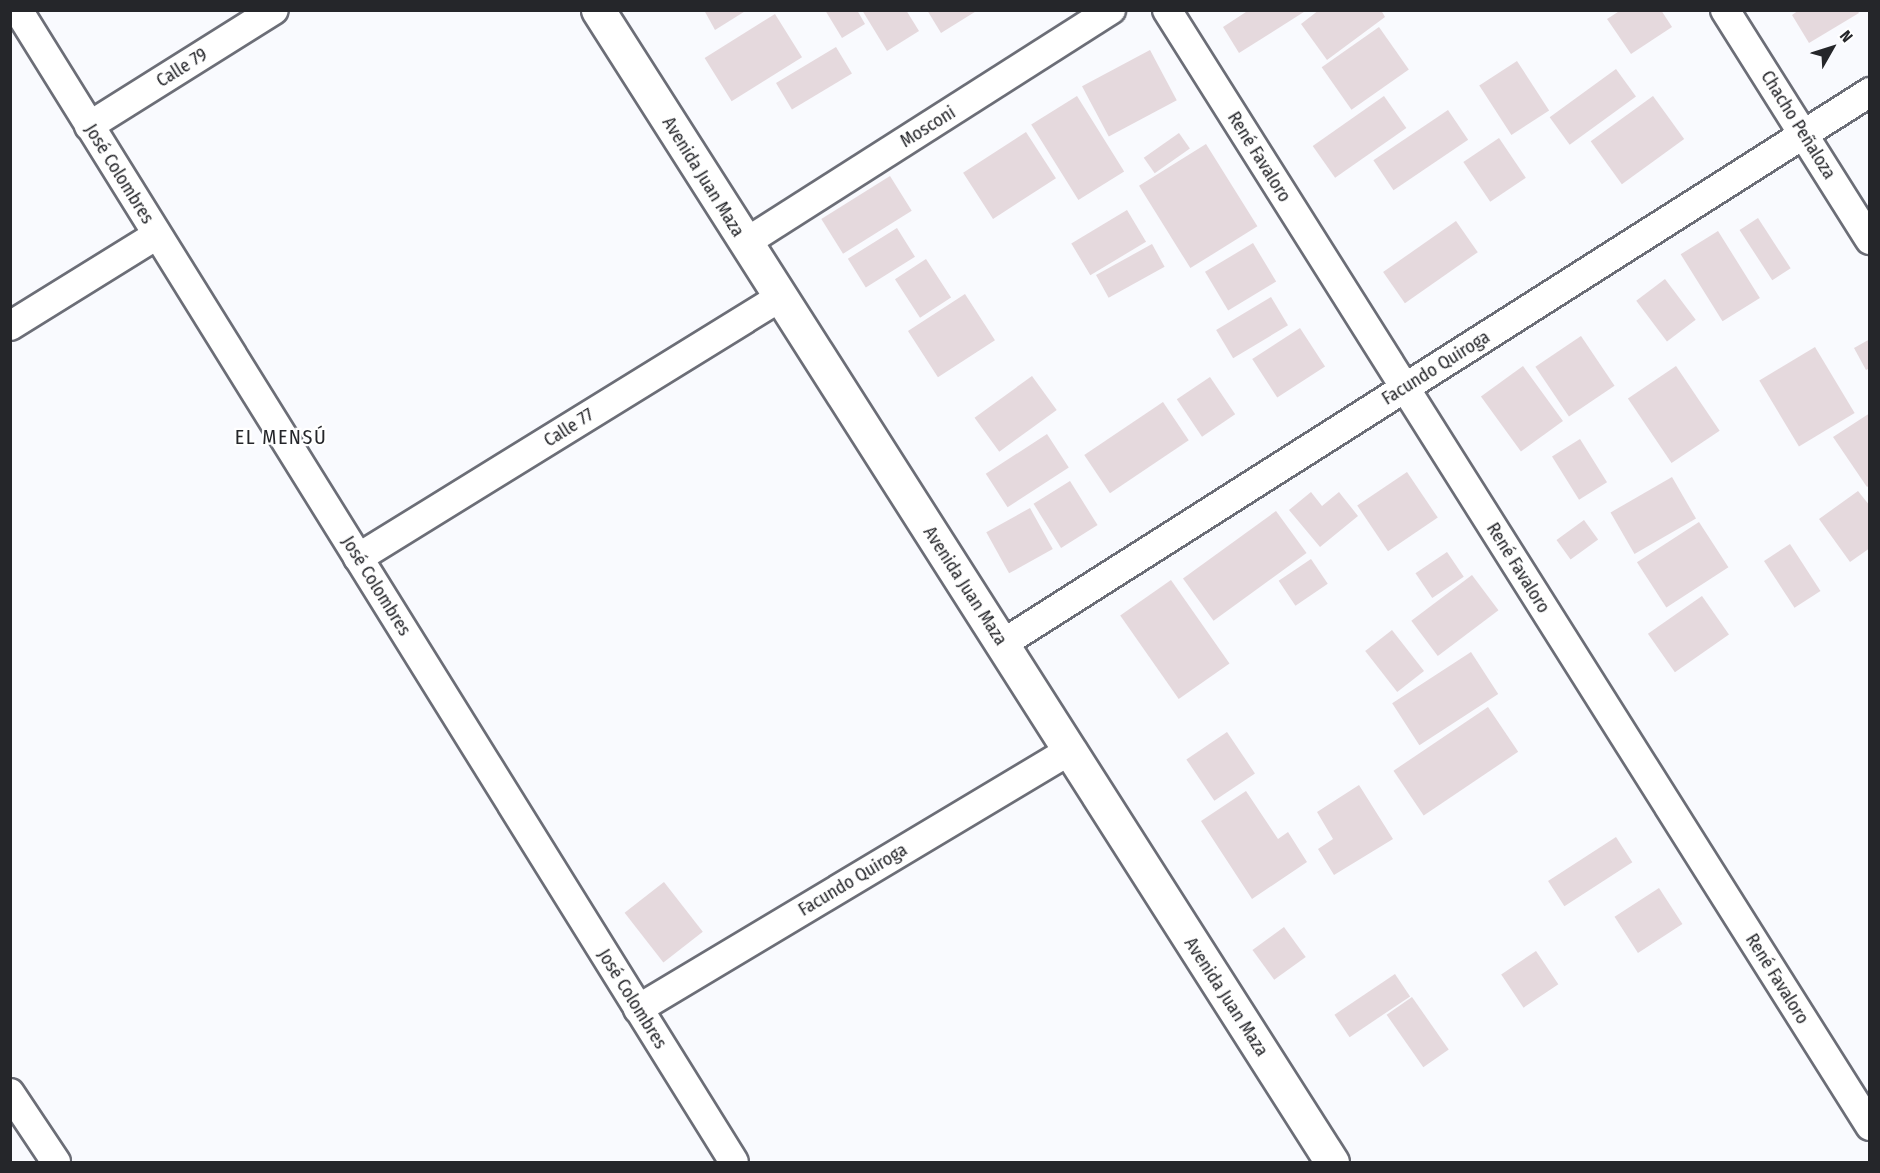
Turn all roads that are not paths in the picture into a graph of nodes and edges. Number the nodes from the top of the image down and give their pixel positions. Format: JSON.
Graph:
{"nodes":[{"id":1,"x":18,"y":10,"type":"edge"},
{"id":2,"x":274,"y":10,"type":"edge"},
{"id":3,"x":598,"y":10,"type":"edge"},
{"id":4,"x":1111,"y":10,"type":"edge"},
{"id":5,"x":1167,"y":10,"type":"edge"},
{"id":6,"x":1725,"y":10,"type":"edge"},
{"id":7,"x":1869,"y":92,"type":"edge"},
{"id":8,"x":89,"y":126,"type":"junction"},
{"id":9,"x":1803,"y":134,"type":"junction"},
{"id":10,"x":157,"y":235,"type":"junction"},
{"id":11,"x":1869,"y":240,"type":"edge"},
{"id":12,"x":745,"y":243,"type":"junction"},
{"id":13,"x":779,"y":298,"type":"junction"},
{"id":14,"x":10,"y":326,"type":"edge"},
{"id":15,"x":1405,"y":388,"type":"junction"},
{"id":16,"x":358,"y":558,"type":"junction"},
{"id":17,"x":1002,"y":644,"type":"junction"},
{"id":18,"x":1069,"y":751,"type":"junction"},
{"id":19,"x":638,"y":1009,"type":"junction"},
{"id":20,"x":10,"y":1093,"type":"edge"},
{"id":21,"x":1869,"y":1126,"type":"edge"},
{"id":22,"x":1328,"y":1161,"type":"edge"},
{"id":23,"x":56,"y":1162,"type":"edge"},
{"id":24,"x":734,"y":1162,"type":"edge"}],
"edges":[{"from":1,"to":8,"type":"street","name":"José Colombres"},
{"from":2,"to":8,"type":"street","name":"Calle 79"},
{"from":3,"to":12,"type":"main road","name":"Avenida Juan Maza"},
{"from":4,"to":12,"type":"street","name":"Mosconi"},
{"from":5,"to":15,"type":"street","name":"René Favaloro"},
{"from":6,"to":9,"type":"street","name":"Chacho Peñaloza"},
{"from":7,"to":9,"type":"street","name":"Facundo Quiroga"},
{"from":8,"to":10,"type":"street","name":"José Colombres"},
{"from":9,"to":11,"type":"street","name":"Chacho Peñaloza"},
{"from":9,"to":15,"type":"street","name":"Facundo Quiroga"},
{"from":10,"to":14,"type":"street"},
{"from":10,"to":16,"type":"street","name":"José Colombres"},
{"from":12,"to":13,"type":"main road","name":"Avenida Juan Maza"},
{"from":13,"to":16,"type":"street","name":"Calle 77"},
{"from":13,"to":17,"type":"main road","name":"Avenida Juan Maza"},
{"from":15,"to":17,"type":"street","name":"Facundo Quiroga"},
{"from":15,"to":21,"type":"street","name":"René Favaloro"},
{"from":16,"to":19,"type":"street","name":"José Colombres"},
{"from":17,"to":18,"type":"main road","name":"Avenida Juan Maza"},
{"from":18,"to":19,"type":"street","name":"Facundo Quiroga"},
{"from":18,"to":22,"type":"main road","name":"Avenida Juan Maza"},
{"from":19,"to":24,"type":"street","name":"José Colombres"},
{"from":20,"to":23,"type":"street"}]}
